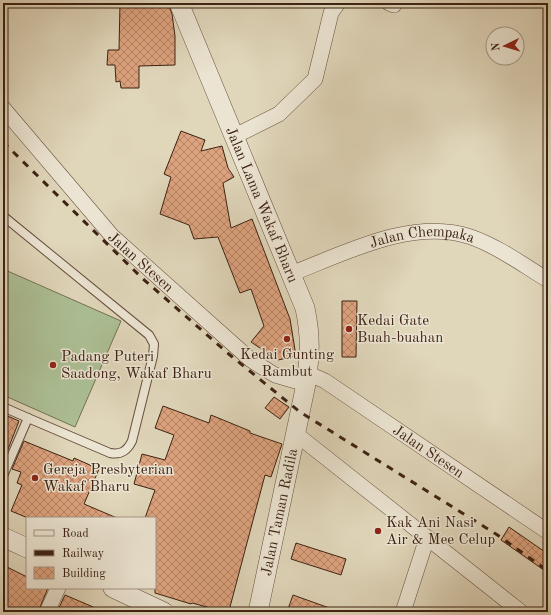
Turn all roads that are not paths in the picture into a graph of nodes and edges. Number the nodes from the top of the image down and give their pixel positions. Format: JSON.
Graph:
{"nodes":[{"id":1,"x":179,"y":3,"type":"edge"},
{"id":2,"x":338,"y":3,"type":"edge"},
{"id":3,"x":3,"y":108,"type":"edge"},
{"id":4,"x":235,"y":136,"type":"junction"},
{"id":5,"x":3,"y":216,"type":"edge"},
{"id":6,"x":291,"y":274,"type":"junction"},
{"id":7,"x":548,"y":280,"type":"edge"},
{"id":8,"x":307,"y":378,"type":"junction"},
{"id":9,"x":3,"y":407,"type":"edge"},
{"id":10,"x":300,"y":412,"type":"joint"},
{"id":11,"x":28,"y":418,"type":"junction"},
{"id":12,"x":296,"y":434,"type":"junction"},
{"id":13,"x":3,"y":476,"type":"edge"},
{"id":14,"x":548,"y":532,"type":"edge"},
{"id":15,"x":3,"y":537,"type":"edge"},
{"id":16,"x":427,"y":538,"type":"junction"},
{"id":17,"x":26,"y":548,"type":"edge"},
{"id":18,"x":58,"y":589,"type":"edge"},
{"id":19,"x":115,"y":589,"type":"edge"},
{"id":20,"x":47,"y":612,"type":"edge"},
{"id":21,"x":164,"y":612,"type":"edge"},
{"id":22,"x":258,"y":612,"type":"edge"},
{"id":23,"x":403,"y":612,"type":"edge"},
{"id":24,"x":521,"y":612,"type":"edge"}],
"edges":[{"from":1,"to":4,"type":"street","name":"Jalan Lama Wakaf Bharu"},
{"from":2,"to":4,"type":"street"},
{"from":3,"to":8,"type":"street","name":"Jalan Stesen"},
{"from":4,"to":6,"type":"street","name":"Jalan Lama Wakaf Bharu"},
{"from":5,"to":11,"type":"lane"},
{"from":6,"to":7,"type":"street","name":"Jalan Chempaka"},
{"from":6,"to":8,"type":"street","name":"Jalan Lama Wakaf Bharu"},
{"from":8,"to":10,"type":"street","name":"Jalan Lama Wakaf Bharu"},
{"from":8,"to":14,"type":"street","name":"Jalan Stesen"},
{"from":9,"to":11,"type":"lane"},
{"from":10,"to":12,"type":"street","name":"Jalan Taman Radila"},
{"from":11,"to":13,"type":"lane"},
{"from":12,"to":16,"type":"street"},
{"from":12,"to":22,"type":"street","name":"Jalan Taman Radila"},
{"from":15,"to":17,"type":"street"},
{"from":16,"to":23,"type":"street"},
{"from":16,"to":24,"type":"street"},
{"from":18,"to":20,"type":"street"},
{"from":19,"to":21,"type":"street"}]}
